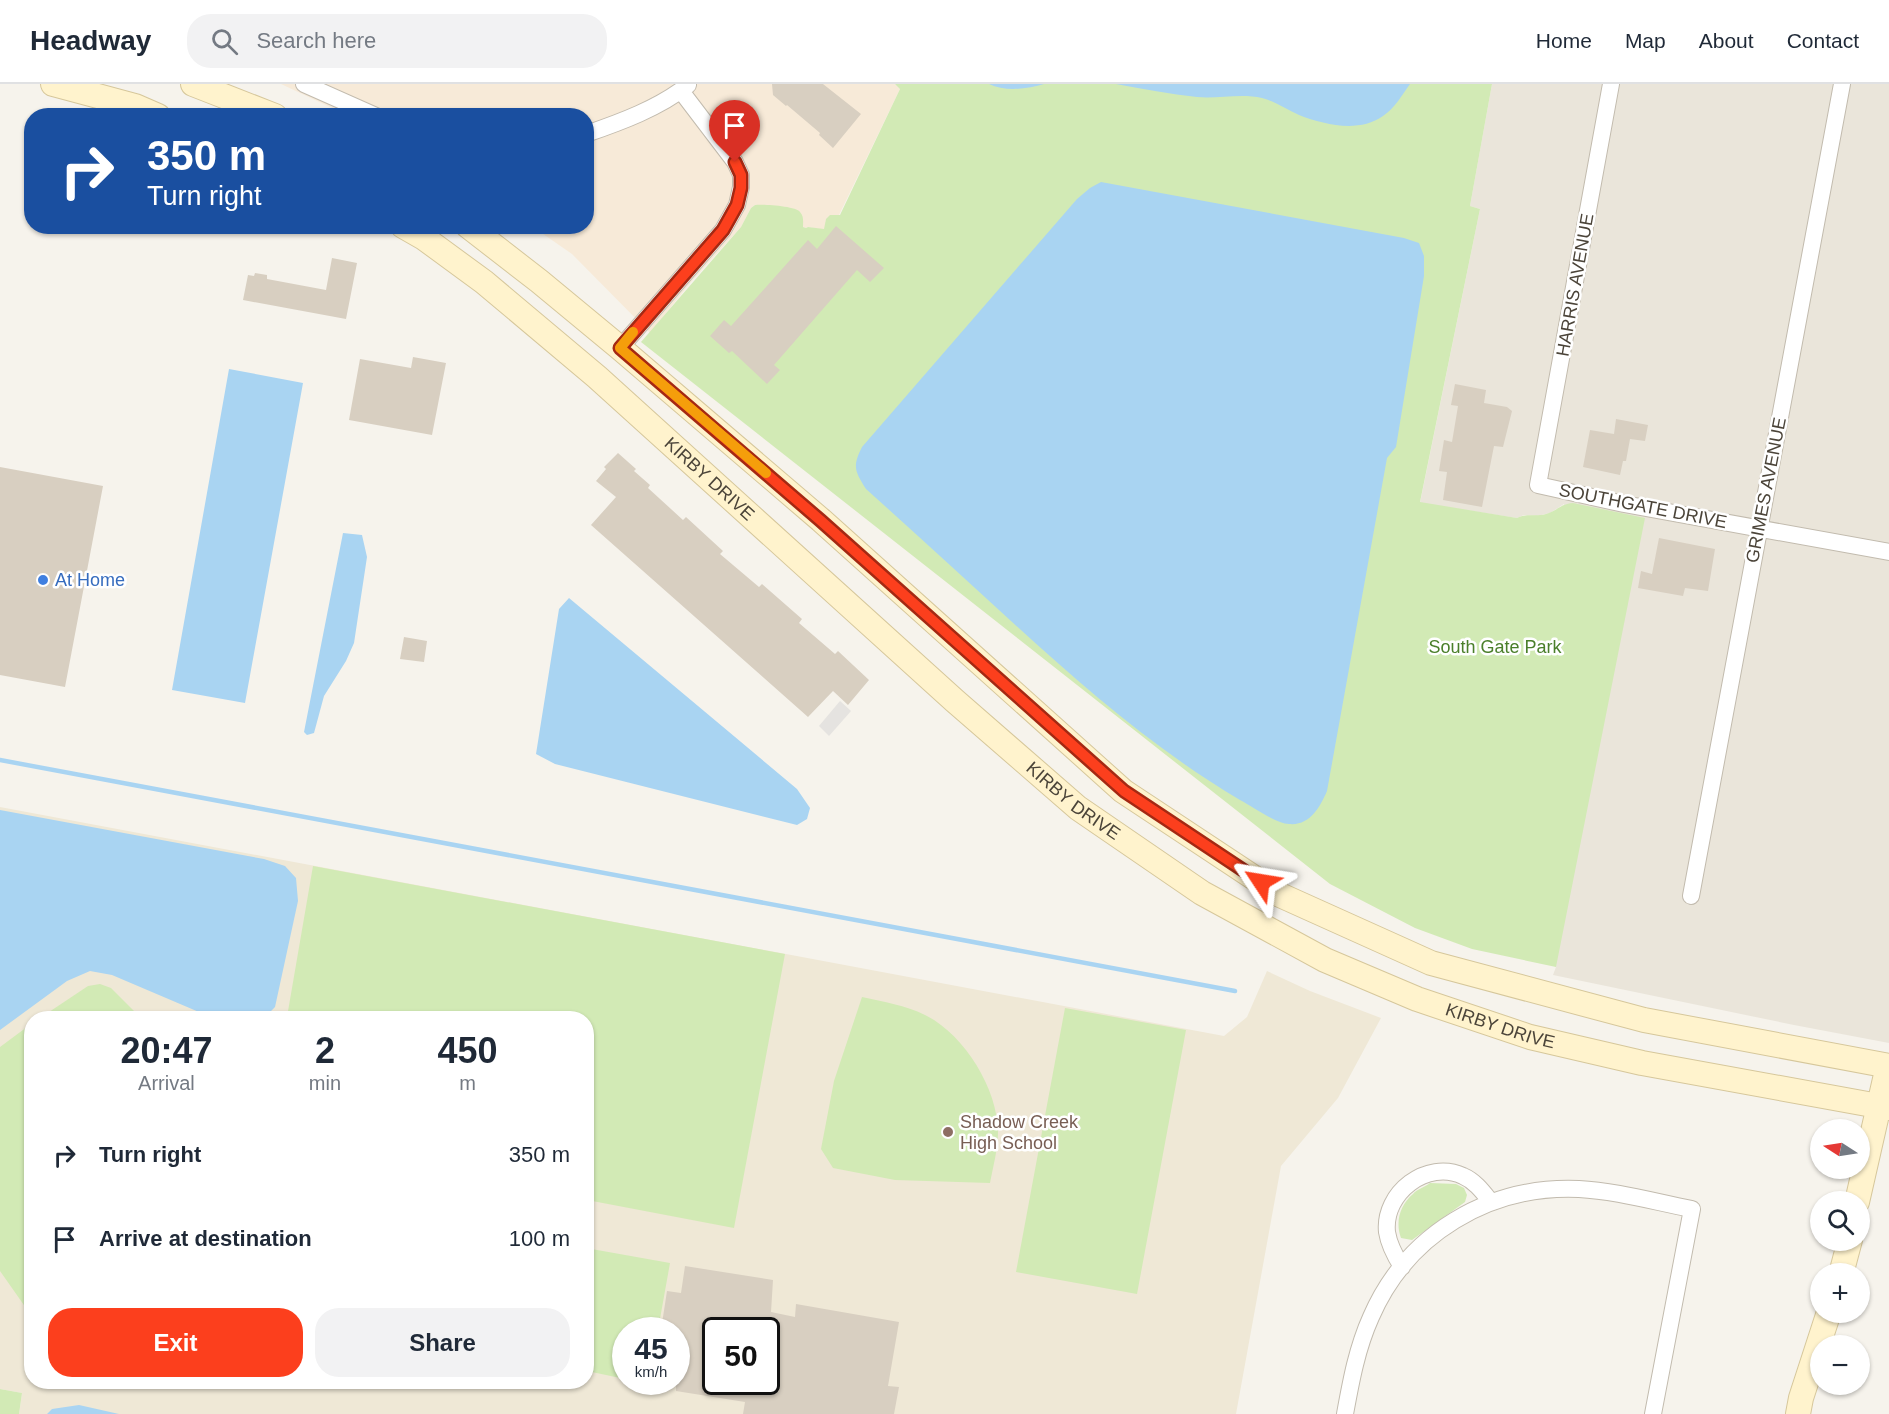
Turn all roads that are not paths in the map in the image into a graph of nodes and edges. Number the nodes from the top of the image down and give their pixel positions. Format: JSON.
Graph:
{"nodes":[{"id":1,"x":53,"y":84,"type":"edge"},
{"id":2,"x":193,"y":84,"type":"edge"},
{"id":3,"x":304,"y":84,"type":"edge"},
{"id":4,"x":1611,"y":84,"type":"edge"},
{"id":5,"x":1842,"y":84,"type":"edge"},
{"id":6,"x":685,"y":87,"type":"edge"},
{"id":7,"x":140,"y":108,"type":"edge"},
{"id":8,"x":254,"y":108,"type":"edge"},
{"id":9,"x":358,"y":108,"type":"edge"},
{"id":10,"x":594,"y":131,"type":"edge"},
{"id":11,"x":431,"y":234,"type":"edge"},
{"id":12,"x":478,"y":234,"type":"edge"},
{"id":13,"x":620,"y":348,"type":"junction"},
{"id":14,"x":597,"y":377,"type":"junction"},
{"id":15,"x":1538,"y":485,"type":"joint"},
{"id":16,"x":1759,"y":528,"type":"junction"},
{"id":17,"x":1889,"y":552,"type":"edge"},
{"id":18,"x":1691,"y":896,"type":"dead end"},
{"id":19,"x":1343,"y":923,"type":"junction"},
{"id":20,"x":1325,"y":960,"type":"junction"},
{"id":21,"x":1889,"y":1065,"type":"edge"},
{"id":22,"x":1884,"y":1107,"type":"edge"},
{"id":23,"x":1860,"y":1191,"type":"edge"},
{"id":24,"x":1491,"y":1202,"type":"junction"},
{"id":25,"x":1402,"y":1267,"type":"junction"},
{"id":26,"x":1826,"y":1323,"type":"edge"},
{"id":27,"x":1344,"y":1414,"type":"edge"},
{"id":28,"x":1653,"y":1414,"type":"edge"},
{"id":29,"x":1798,"y":1414,"type":"edge"}],
"edges":[{"from":1,"to":7,"type":"main road"},
{"from":2,"to":8,"type":"main road"},
{"from":3,"to":9,"type":"street"},
{"from":4,"to":15,"type":"street","name":"HARRIS AVENUE"},
{"from":5,"to":16,"type":"street","name":"GRIMES AVENUE"},
{"from":6,"to":10,"type":"street"},
{"from":6,"to":13,"type":"street"},
{"from":11,"to":14,"type":"main road","name":"KIRBY DRIVE"},
{"from":12,"to":13,"type":"main road","name":"KIRBY DRIVE"},
{"from":13,"to":14,"type":"main road"},
{"from":13,"to":19,"type":"main road","name":"KIRBY DRIVE"},
{"from":14,"to":20,"type":"main road","name":"KIRBY DRIVE"},
{"from":15,"to":16,"type":"street","name":"SOUTHGATE DRIVE"},
{"from":16,"to":17,"type":"street","name":"SOUTHGATE DRIVE"},
{"from":16,"to":18,"type":"street","name":"GRIMES AVENUE"},
{"from":19,"to":20,"type":"main road"},
{"from":19,"to":21,"type":"main road","name":"KIRBY DRIVE"},
{"from":20,"to":22,"type":"main road","name":"KIRBY DRIVE"},
{"from":21,"to":22,"type":"main road"},
{"from":22,"to":23,"type":"main road"},
{"from":24,"to":25,"type":"street"},
{"from":24,"to":25,"type":"street"},
{"from":24,"to":28,"type":"street"},
{"from":25,"to":27,"type":"street"},
{"from":26,"to":29,"type":"main road"}]}
